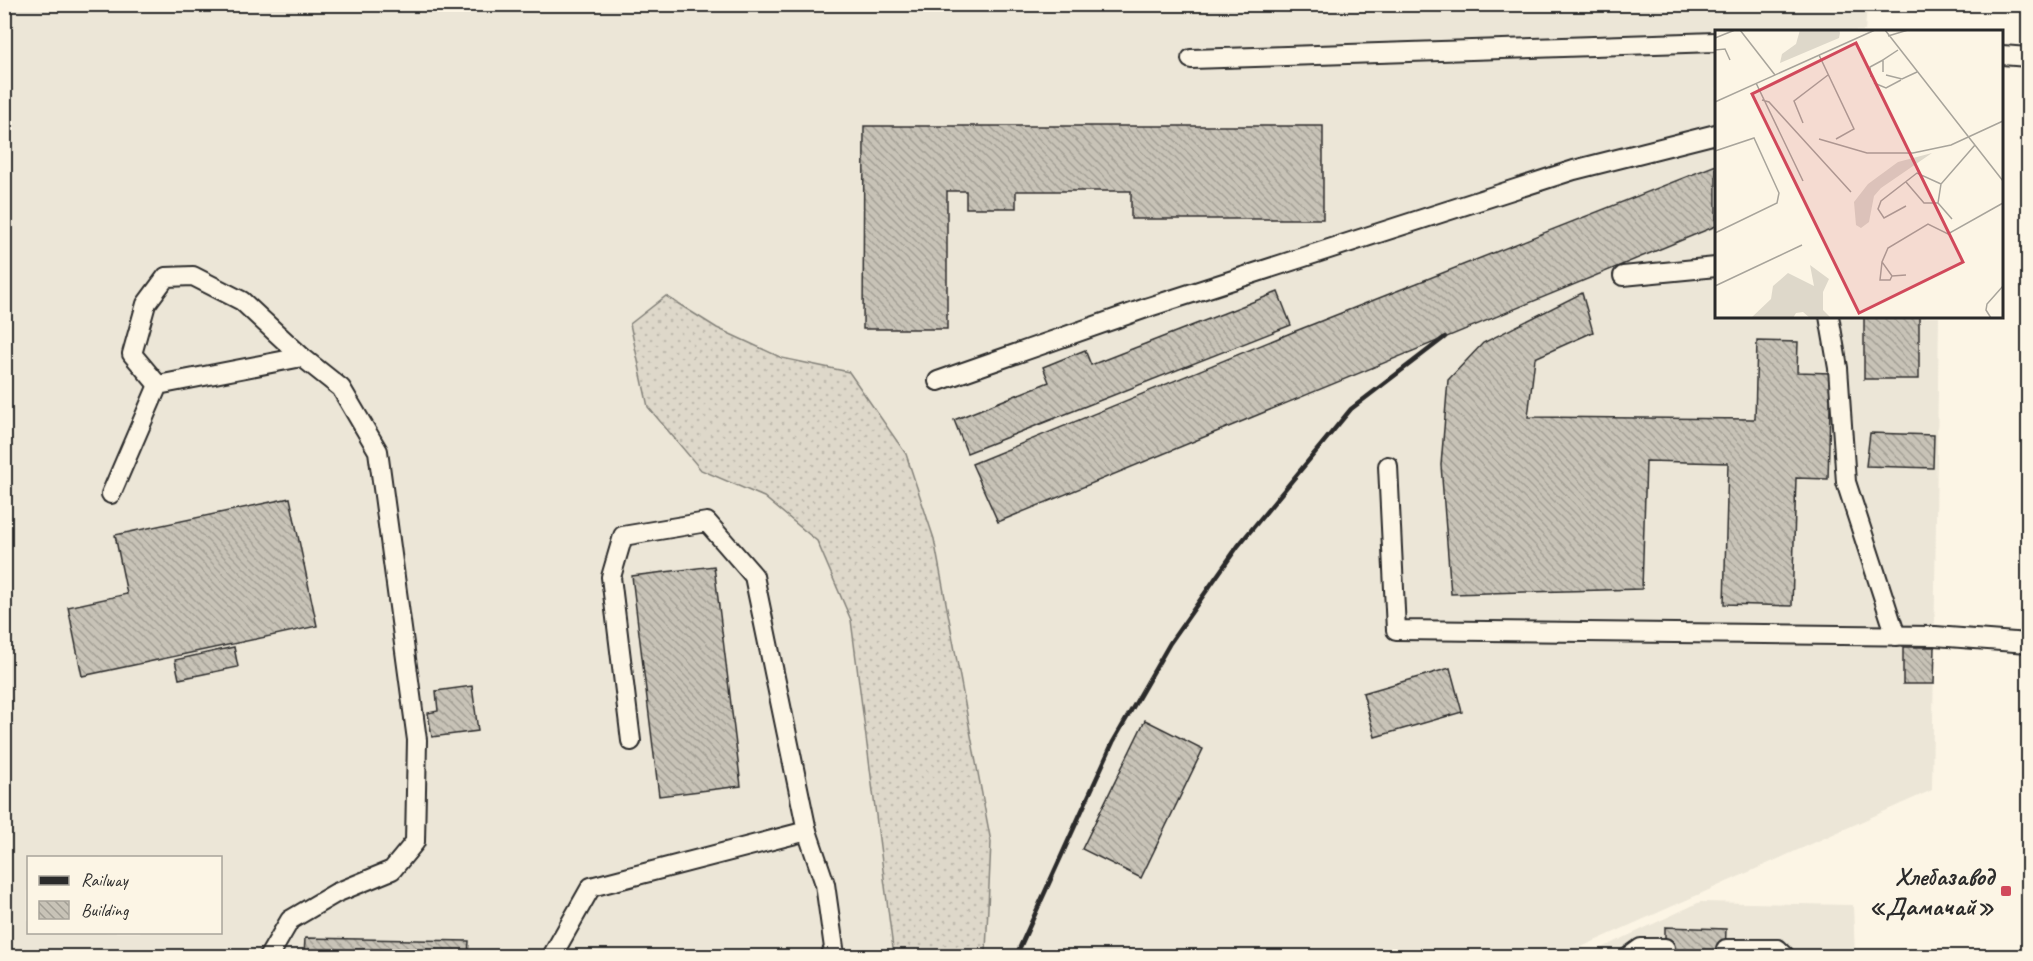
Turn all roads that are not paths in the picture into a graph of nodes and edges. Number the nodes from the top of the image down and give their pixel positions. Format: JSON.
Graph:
{"nodes":[{"id":1,"x":1715,"y":42,"type":"edge"},
{"id":2,"x":2003,"y":55,"type":"edge"},
{"id":3,"x":2028,"y":57,"type":"edge"},
{"id":4,"x":1191,"y":58,"type":"dead end"},
{"id":5,"x":1715,"y":134,"type":"edge"},
{"id":6,"x":1715,"y":267,"type":"edge"},
{"id":7,"x":1623,"y":276,"type":"dead end"},
{"id":8,"x":1829,"y":318,"type":"edge"},
{"id":9,"x":302,"y":357,"type":"junction"},
{"id":10,"x":938,"y":381,"type":"dead end"},
{"id":11,"x":158,"y":385,"type":"junction"},
{"id":12,"x":1388,"y":465,"type":"dead end"},
{"id":13,"x":111,"y":494,"type":"dead end"},
{"id":14,"x":1896,"y":636,"type":"junction"},
{"id":15,"x":2028,"y":643,"type":"edge"},
{"id":16,"x":631,"y":741,"type":"dead end"},
{"id":17,"x":807,"y":831,"type":"junction"},
{"id":18,"x":1665,"y":948,"type":"dead end"},
{"id":19,"x":1726,"y":949,"type":"dead end"},
{"id":20,"x":268,"y":957,"type":"edge"},
{"id":21,"x":552,"y":957,"type":"edge"},
{"id":22,"x":830,"y":957,"type":"edge"},
{"id":23,"x":1630,"y":957,"type":"edge"},
{"id":24,"x":1785,"y":957,"type":"edge"}],
"edges":[{"from":1,"to":4,"type":"lane"},
{"from":2,"to":3,"type":"lane"},
{"from":5,"to":10,"type":"lane"},
{"from":6,"to":7,"type":"lane"},
{"from":8,"to":14,"type":"lane"},
{"from":9,"to":11,"type":"lane"},
{"from":9,"to":11,"type":"lane"},
{"from":9,"to":20,"type":"lane"},
{"from":11,"to":13,"type":"lane"},
{"from":12,"to":14,"type":"lane"},
{"from":14,"to":15,"type":"lane"},
{"from":16,"to":17,"type":"lane"},
{"from":17,"to":21,"type":"lane"},
{"from":17,"to":22,"type":"lane"},
{"from":18,"to":23,"type":"lane"},
{"from":19,"to":24,"type":"lane"}]}
